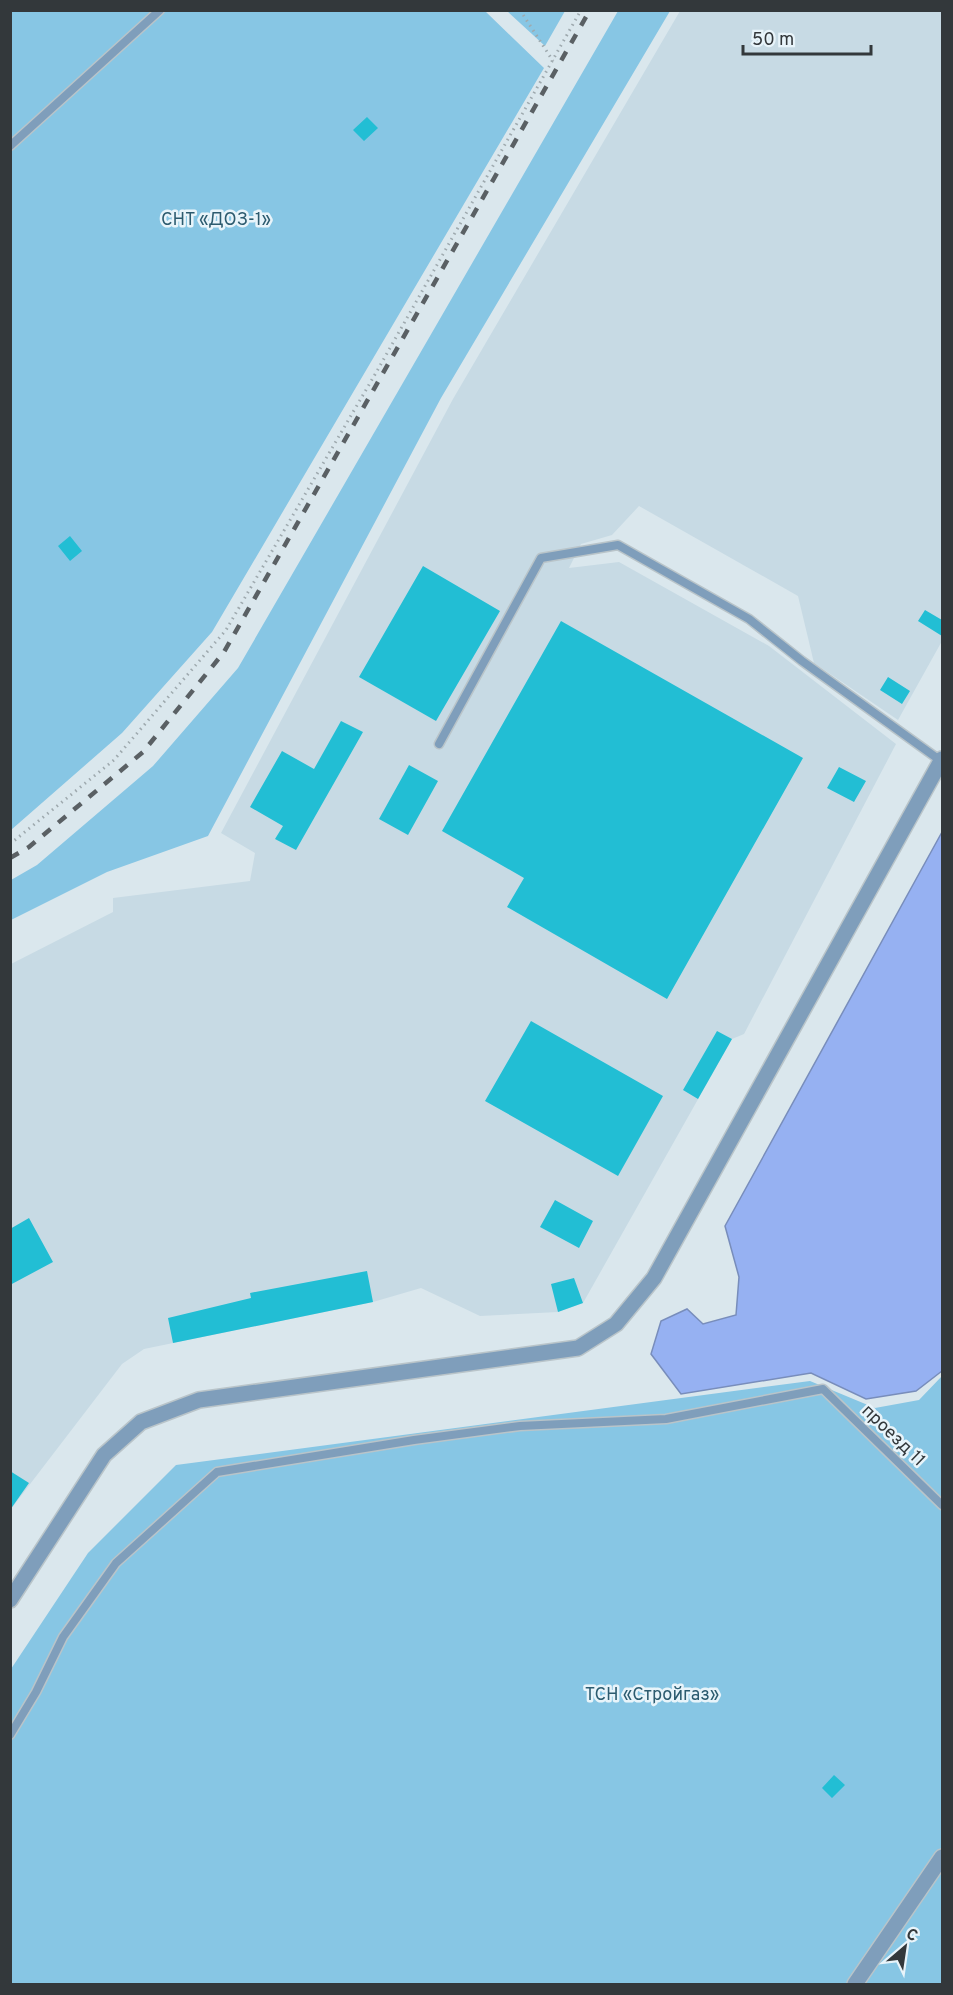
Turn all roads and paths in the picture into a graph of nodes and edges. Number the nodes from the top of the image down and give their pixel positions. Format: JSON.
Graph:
{"nodes":[{"id":1,"x":160,"y":10,"type":"edge"},
{"id":2,"x":520,"y":10,"type":"edge"},
{"id":3,"x":581,"y":10,"type":"edge"},
{"id":4,"x":553,"y":62,"type":"junction"},
{"id":5,"x":10,"y":146,"type":"edge"},
{"id":6,"x":438,"y":744,"type":"dead end"},
{"id":7,"x":942,"y":760,"type":"edge"},
{"id":8,"x":10,"y":844,"type":"edge"},
{"id":9,"x":942,"y":1505,"type":"edge"},
{"id":10,"x":10,"y":1600,"type":"edge"},
{"id":11,"x":10,"y":1735,"type":"edge"},
{"id":12,"x":942,"y":1857,"type":"edge"},
{"id":13,"x":855,"y":1984,"type":"edge"}],
"edges":[{"from":1,"to":5,"type":"lane"},
{"from":2,"to":4,"type":"path"},
{"from":3,"to":4,"type":"path"},
{"from":4,"to":8,"type":"path"},
{"from":6,"to":7,"type":"lane"},
{"from":7,"to":10,"type":"street"},
{"from":9,"to":11,"type":"lane","name":"проезд 11"},
{"from":12,"to":13,"type":"street"}]}
